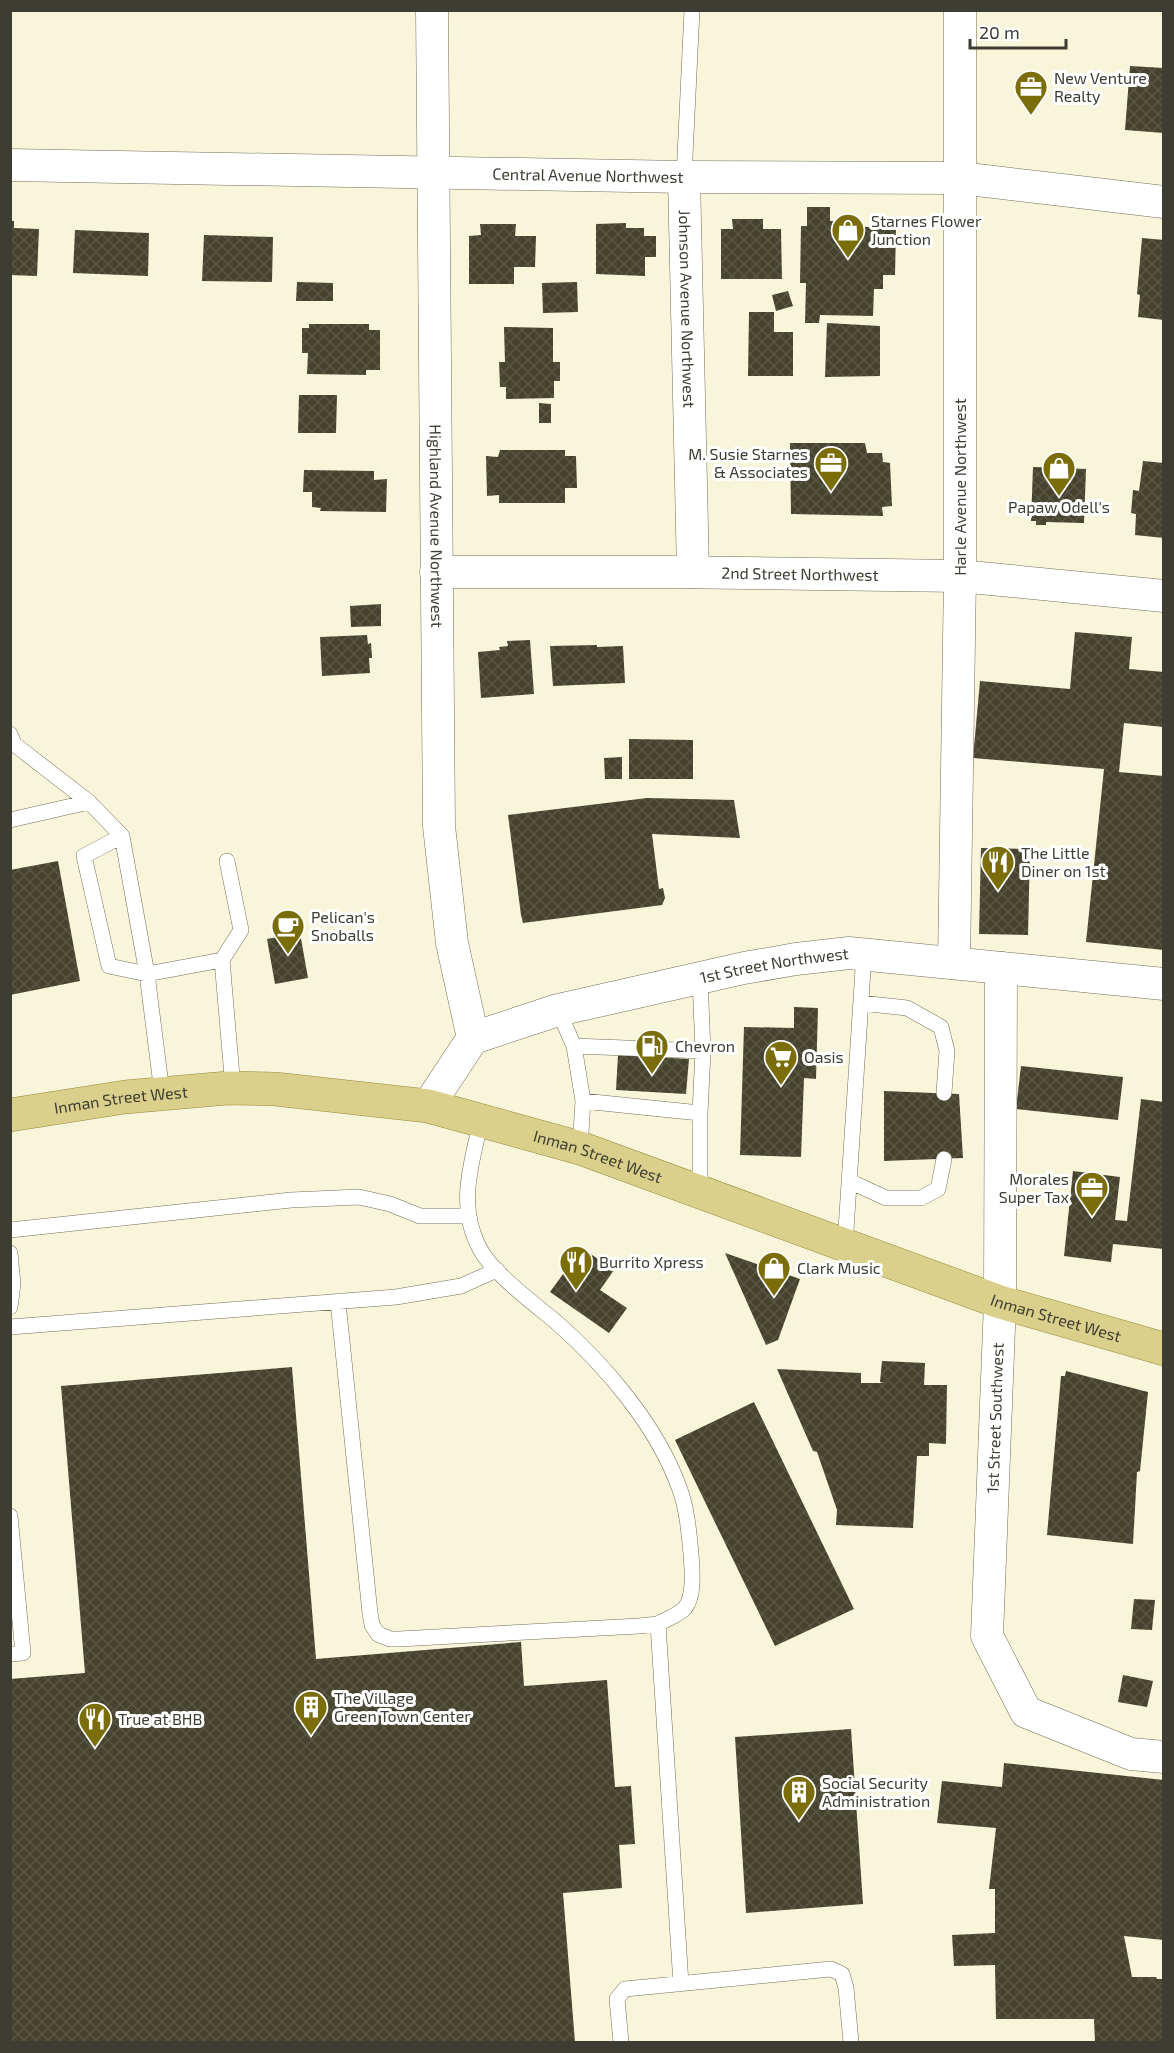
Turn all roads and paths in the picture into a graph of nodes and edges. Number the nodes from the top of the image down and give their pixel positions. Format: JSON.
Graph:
{"nodes":[{"id":1,"x":432,"y":10,"type":"edge"},
{"id":2,"x":692,"y":10,"type":"edge"},
{"id":3,"x":960,"y":10,"type":"edge"},
{"id":4,"x":10,"y":165,"type":"edge"},
{"id":5,"x":433,"y":171,"type":"junction"},
{"id":6,"x":684,"y":177,"type":"junction"},
{"id":7,"x":960,"y":178,"type":"junction"},
{"id":8,"x":1164,"y":202,"type":"edge"},
{"id":9,"x":436,"y":572,"type":"junction"},
{"id":10,"x":693,"y":572,"type":"junction"},
{"id":11,"x":960,"y":576,"type":"junction"},
{"id":12,"x":1164,"y":596,"type":"edge"},
{"id":13,"x":10,"y":734,"type":"edge"},
{"id":14,"x":89,"y":802,"type":"junction"},
{"id":15,"x":10,"y":820,"type":"edge"},
{"id":16,"x":122,"y":836,"type":"junction"},
{"id":17,"x":227,"y":861,"type":"dead end"},
{"id":18,"x":864,"y":954,"type":"junction"},
{"id":19,"x":222,"y":960,"type":"junction"},
{"id":20,"x":954,"y":963,"type":"junction"},
{"id":21,"x":1001,"y":968,"type":"junction"},
{"id":22,"x":147,"y":974,"type":"junction"},
{"id":23,"x":700,"y":979,"type":"junction"},
{"id":24,"x":1164,"y":984,"type":"edge"},
{"id":25,"x":861,"y":1003,"type":"junction"},
{"id":26,"x":558,"y":1010,"type":"junction"},
{"id":27,"x":473,"y":1038,"type":"junction"},
{"id":28,"x":574,"y":1046,"type":"junction"},
{"id":29,"x":703,"y":1051,"type":"junction"},
{"id":30,"x":232,"y":1088,"type":"junction"},
{"id":31,"x":162,"y":1093,"type":"junction"},
{"id":32,"x":944,"y":1093,"type":"dead end"},
{"id":33,"x":583,"y":1101,"type":"junction"},
{"id":34,"x":428,"y":1106,"type":"junction"},
{"id":35,"x":700,"y":1113,"type":"junction"},
{"id":36,"x":10,"y":1115,"type":"edge"},
{"id":37,"x":481,"y":1120,"type":"junction"},
{"id":38,"x":580,"y":1148,"type":"junction"},
{"id":39,"x":944,"y":1159,"type":"dead end"},
{"id":40,"x":849,"y":1181,"type":"junction"},
{"id":41,"x":700,"y":1192,"type":"junction"},
{"id":42,"x":468,"y":1216,"type":"junction"},
{"id":43,"x":10,"y":1230,"type":"edge"},
{"id":44,"x":845,"y":1245,"type":"junction"},
{"id":45,"x":10,"y":1253,"type":"edge"},
{"id":46,"x":497,"y":1270,"type":"junction"},
{"id":47,"x":338,"y":1302,"type":"junction"},
{"id":48,"x":1000,"y":1302,"type":"junction"},
{"id":49,"x":10,"y":1307,"type":"edge"},
{"id":50,"x":10,"y":1327,"type":"edge"},
{"id":51,"x":1164,"y":1349,"type":"edge"},
{"id":52,"x":10,"y":1516,"type":"edge"},
{"id":53,"x":658,"y":1623,"type":"junction"},
{"id":54,"x":10,"y":1654,"type":"edge"},
{"id":55,"x":1164,"y":1757,"type":"edge"},
{"id":56,"x":681,"y":1984,"type":"junction"},
{"id":57,"x":621,"y":2043,"type":"edge"},
{"id":58,"x":851,"y":2043,"type":"edge"}],
"edges":[{"from":1,"to":5,"type":"street","name":"Highland Avenue Northwest"},
{"from":2,"to":6,"type":"lane","name":"Johnson Avenue Northwest"},
{"from":3,"to":7,"type":"street","name":"Harle Avenue Northwest"},
{"from":4,"to":5,"type":"street","name":"Central Avenue Northwest"},
{"from":5,"to":6,"type":"street","name":"Central Avenue Northwest"},
{"from":5,"to":9,"type":"street","name":"Highland Avenue Northwest"},
{"from":6,"to":7,"type":"street","name":"Central Avenue Northwest"},
{"from":6,"to":10,"type":"street","name":"Johnson Avenue Northwest"},
{"from":7,"to":8,"type":"street","name":"Central Avenue Northwest"},
{"from":7,"to":11,"type":"street","name":"Harle Avenue Northwest"},
{"from":9,"to":10,"type":"street","name":"2nd Street Northwest"},
{"from":9,"to":27,"type":"street","name":"Highland Avenue Northwest"},
{"from":10,"to":11,"type":"street","name":"2nd Street Northwest"},
{"from":11,"to":12,"type":"street","name":"2nd Street Northwest"},
{"from":11,"to":20,"type":"street","name":"Harle Avenue Northwest"},
{"from":13,"to":14,"type":"lane"},
{"from":14,"to":15,"type":"lane"},
{"from":14,"to":16,"type":"lane"},
{"from":16,"to":22,"type":"lane"},
{"from":16,"to":22,"type":"lane"},
{"from":17,"to":19,"type":"lane"},
{"from":18,"to":20,"type":"street","name":"1st Street Northwest"},
{"from":18,"to":23,"type":"street","name":"1st Street Northwest"},
{"from":18,"to":25,"type":"lane"},
{"from":19,"to":22,"type":"lane"},
{"from":19,"to":30,"type":"lane"},
{"from":20,"to":21,"type":"street","name":"1st Street Northwest"},
{"from":21,"to":24,"type":"street","name":"1st Street Northwest"},
{"from":21,"to":48,"type":"street","name":"1st Street Southwest"},
{"from":22,"to":31,"type":"lane"},
{"from":23,"to":26,"type":"street","name":"1st Street Northwest"},
{"from":23,"to":29,"type":"lane"},
{"from":25,"to":32,"type":"lane"},
{"from":25,"to":40,"type":"lane"},
{"from":26,"to":27,"type":"street","name":"1st Street Northwest"},
{"from":26,"to":28,"type":"lane"},
{"from":27,"to":34,"type":"street"},
{"from":28,"to":29,"type":"lane"},
{"from":28,"to":33,"type":"lane"},
{"from":29,"to":35,"type":"lane"},
{"from":30,"to":31,"type":"main road","name":"Inman Street West"},
{"from":30,"to":34,"type":"main road","name":"Inman Street West"},
{"from":31,"to":36,"type":"main road","name":"Inman Street West"},
{"from":33,"to":35,"type":"lane"},
{"from":33,"to":38,"type":"lane"},
{"from":34,"to":37,"type":"main road","name":"Inman Street West"},
{"from":35,"to":41,"type":"lane"},
{"from":37,"to":38,"type":"main road","name":"Inman Street West"},
{"from":37,"to":42,"type":"lane"},
{"from":38,"to":41,"type":"main road","name":"Inman Street West"},
{"from":39,"to":40,"type":"lane"},
{"from":40,"to":44,"type":"lane"},
{"from":41,"to":44,"type":"main road","name":"Inman Street West"},
{"from":42,"to":43,"type":"lane"},
{"from":42,"to":46,"type":"lane"},
{"from":44,"to":48,"type":"main road","name":"Inman Street West"},
{"from":45,"to":49,"type":"lane"},
{"from":46,"to":47,"type":"lane"},
{"from":46,"to":53,"type":"lane"},
{"from":47,"to":50,"type":"lane"},
{"from":47,"to":53,"type":"lane"},
{"from":48,"to":51,"type":"main road","name":"Inman Street West"},
{"from":48,"to":55,"type":"street","name":"1st Street Southwest"},
{"from":52,"to":54,"type":"lane"},
{"from":53,"to":56,"type":"lane"},
{"from":56,"to":57,"type":"lane"},
{"from":56,"to":58,"type":"lane"}]}
